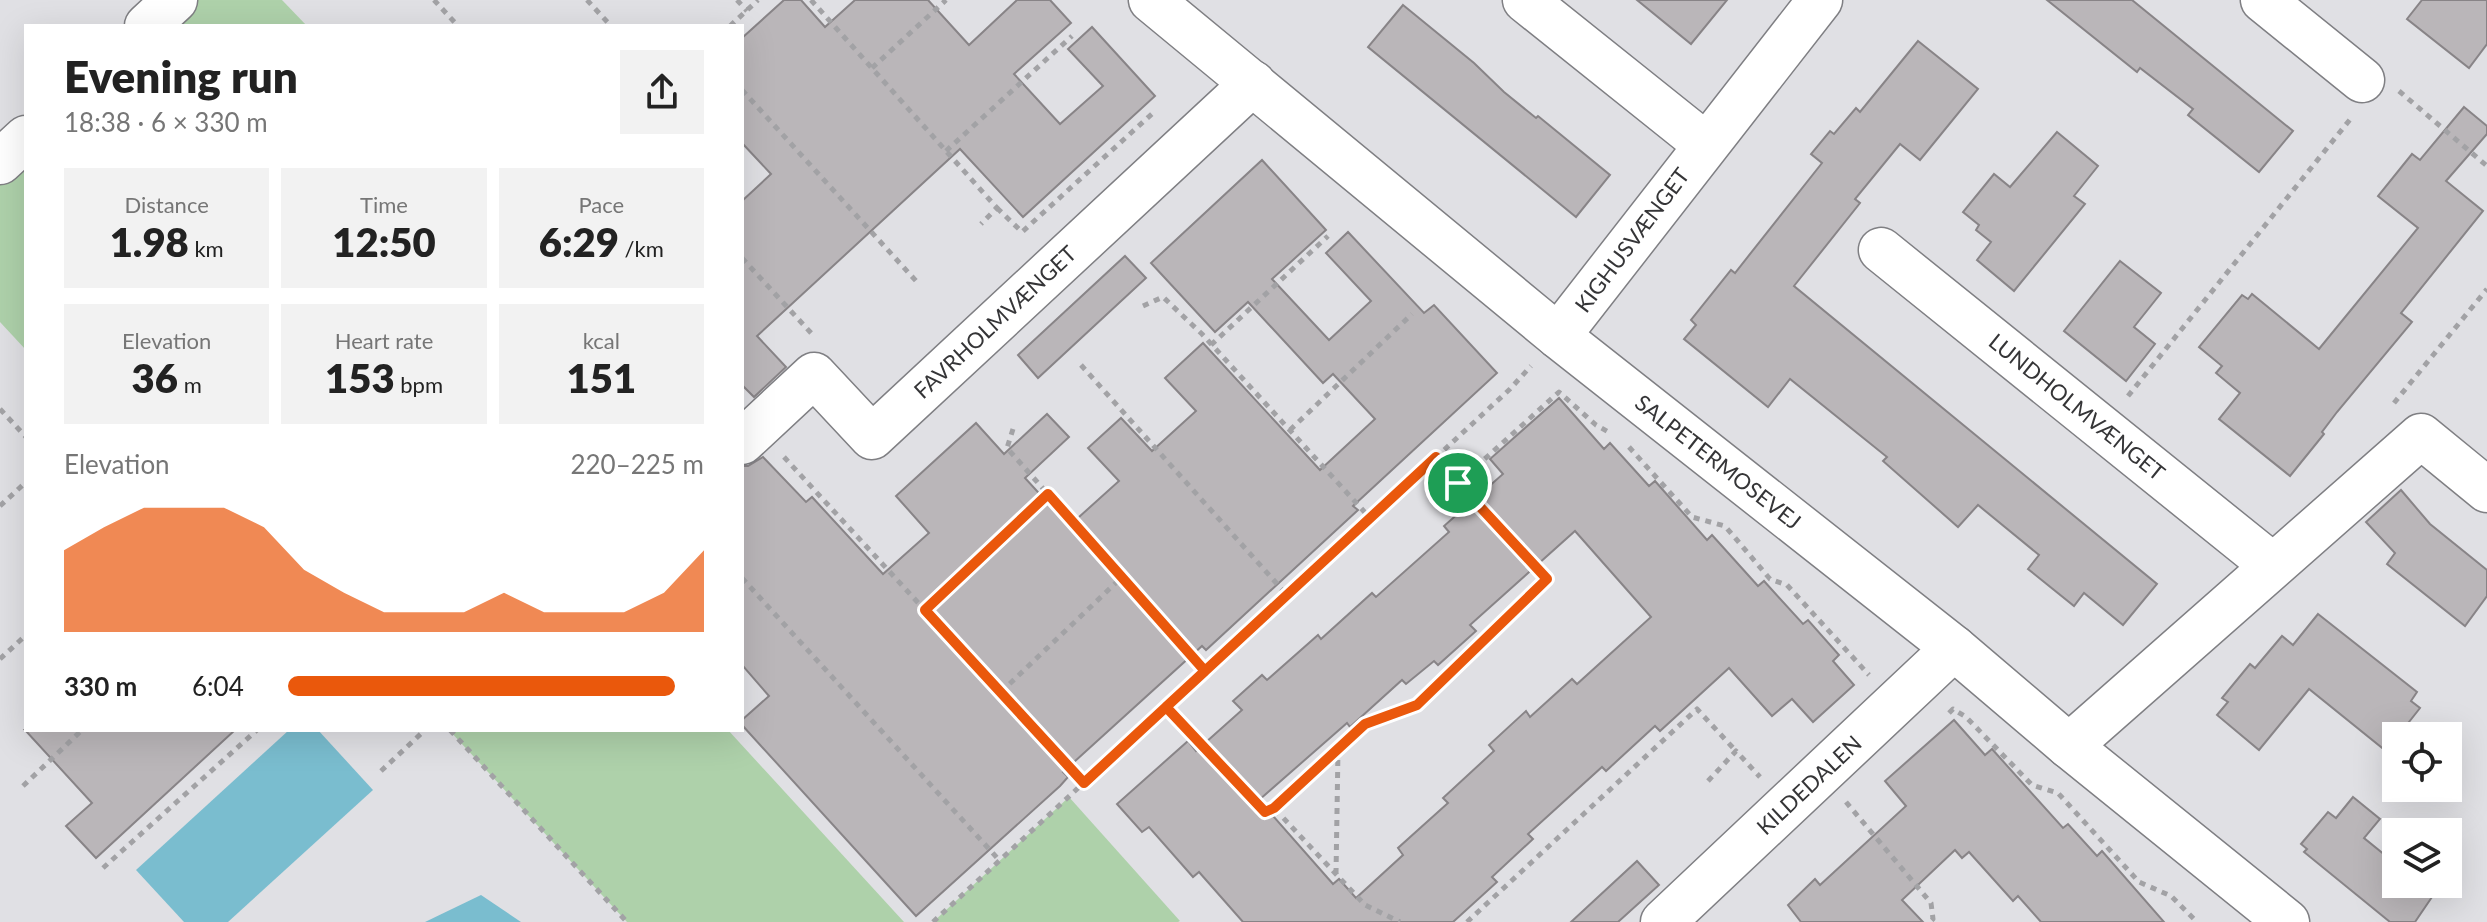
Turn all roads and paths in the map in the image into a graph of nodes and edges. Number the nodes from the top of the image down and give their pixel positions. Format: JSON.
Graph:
{"nodes":[{"id":1,"x":175,"y":0,"type":"edge"},
{"id":2,"x":434,"y":0,"type":"edge"},
{"id":3,"x":587,"y":0,"type":"edge"},
{"id":4,"x":737,"y":0,"type":"edge"},
{"id":5,"x":758,"y":0,"type":"edge"},
{"id":6,"x":811,"y":0,"type":"edge"},
{"id":7,"x":946,"y":0,"type":"edge"},
{"id":8,"x":1151,"y":0,"type":"edge"},
{"id":9,"x":1525,"y":0,"type":"edge"},
{"id":10,"x":1820,"y":0,"type":"edge"},
{"id":11,"x":2263,"y":0,"type":"edge"},
{"id":12,"x":747,"y":11,"type":"junction"},
{"id":13,"x":149,"y":24,"type":"edge"},
{"id":14,"x":456,"y":24,"type":"edge"},
{"id":15,"x":609,"y":24,"type":"edge"},
{"id":16,"x":732,"y":24,"type":"edge"},
{"id":17,"x":1072,"y":36,"type":"dead end"},
{"id":18,"x":872,"y":68,"type":"junction"},
{"id":19,"x":2362,"y":80,"type":"junction"},
{"id":20,"x":1253,"y":83,"type":"junction"},
{"id":21,"x":744,"y":92,"type":"edge"},
{"id":22,"x":1154,"y":112,"type":"dead end"},
{"id":23,"x":24,"y":140,"type":"edge"},
{"id":24,"x":1705,"y":144,"type":"junction"},
{"id":25,"x":946,"y":151,"type":"junction"},
{"id":26,"x":0,"y":162,"type":"edge"},
{"id":27,"x":2487,"y":166,"type":"edge"},
{"id":28,"x":997,"y":208,"type":"junction"},
{"id":29,"x":981,"y":224,"type":"dead end"},
{"id":30,"x":1328,"y":236,"type":"dead end"},
{"id":31,"x":1881,"y":250,"type":"dead end"},
{"id":32,"x":744,"y":260,"type":"edge"},
{"id":33,"x":917,"y":282,"type":"dead end"},
{"id":34,"x":2487,"y":289,"type":"edge"},
{"id":35,"x":1143,"y":306,"type":"dead end"},
{"id":36,"x":1412,"y":314,"type":"dead end"},
{"id":37,"x":812,"y":335,"type":"dead end"},
{"id":38,"x":1558,"y":336,"type":"junction"},
{"id":39,"x":1211,"y":345,"type":"junction"},
{"id":40,"x":1081,"y":365,"type":"dead end"},
{"id":41,"x":0,"y":409,"type":"edge"},
{"id":42,"x":2102,"y":428,"type":"junction"},
{"id":43,"x":1013,"y":429,"type":"dead end"},
{"id":44,"x":1290,"y":430,"type":"junction"},
{"id":45,"x":750,"y":434,"type":"edge"},
{"id":46,"x":24,"y":435,"type":"edge"},
{"id":47,"x":2421,"y":436,"type":"junction"},
{"id":48,"x":1436,"y":457,"type":"junction"},
{"id":49,"x":1458,"y":483,"type":"junction"},
{"id":50,"x":24,"y":484,"type":"edge"},
{"id":51,"x":2487,"y":490,"type":"edge"},
{"id":52,"x":1048,"y":494,"type":"junction"},
{"id":53,"x":0,"y":506,"type":"edge"},
{"id":54,"x":1370,"y":518,"type":"junction"},
{"id":55,"x":2272,"y":565,"type":"junction"},
{"id":56,"x":1122,"y":577,"type":"junction"},
{"id":57,"x":744,"y":580,"type":"edge"},
{"id":58,"x":1287,"y":595,"type":"junction"},
{"id":59,"x":925,"y":610,"type":"junction"},
{"id":60,"x":24,"y":637,"type":"edge"},
{"id":61,"x":1954,"y":648,"type":"junction"},
{"id":62,"x":0,"y":659,"type":"edge"},
{"id":63,"x":1205,"y":671,"type":"junction"},
{"id":64,"x":1874,"y":680,"type":"dead end"},
{"id":65,"x":1001,"y":693,"type":"junction"},
{"id":66,"x":1166,"y":707,"type":"junction"},
{"id":67,"x":1941,"y":720,"type":"dead end"},
{"id":68,"x":80,"y":732,"type":"edge"},
{"id":69,"x":255,"y":732,"type":"edge"},
{"id":70,"x":423,"y":732,"type":"edge"},
{"id":71,"x":452,"y":732,"type":"edge"},
{"id":72,"x":2069,"y":746,"type":"junction"},
{"id":73,"x":1338,"y":749,"type":"junction"},
{"id":74,"x":1736,"y":751,"type":"junction"},
{"id":75,"x":381,"y":771,"type":"dead end"},
{"id":76,"x":1822,"y":773,"type":"junction"},
{"id":77,"x":1708,"y":781,"type":"dead end"},
{"id":78,"x":1764,"y":781,"type":"dead end"},
{"id":79,"x":1084,"y":783,"type":"junction"},
{"id":80,"x":23,"y":786,"type":"dead end"},
{"id":81,"x":1274,"y":808,"type":"junction"},
{"id":82,"x":1000,"y":861,"type":"junction"},
{"id":83,"x":103,"y":868,"type":"dead end"},
{"id":84,"x":1336,"y":874,"type":"junction"},
{"id":85,"x":627,"y":922,"type":"edge"},
{"id":86,"x":933,"y":922,"type":"edge"},
{"id":87,"x":1400,"y":922,"type":"edge"},
{"id":88,"x":1467,"y":922,"type":"edge"},
{"id":89,"x":1663,"y":922,"type":"edge"},
{"id":90,"x":1930,"y":922,"type":"edge"},
{"id":91,"x":2197,"y":922,"type":"edge"},
{"id":92,"x":2287,"y":922,"type":"edge"}],
"edges":[{"from":1,"to":13,"type":"street"},
{"from":2,"to":14,"type":"path"},
{"from":3,"to":15,"type":"path"},
{"from":4,"to":12,"type":"path"},
{"from":5,"to":12,"type":"path"},
{"from":6,"to":18,"type":"path"},
{"from":7,"to":18,"type":"path"},
{"from":8,"to":20,"type":"street","name":"SALPETERMOSEVEJ"},
{"from":9,"to":24,"type":"street"},
{"from":10,"to":24,"type":"street","name":"KIGHUSVÆNGET"},
{"from":11,"to":19,"type":"street"},
{"from":12,"to":16,"type":"path"},
{"from":17,"to":25,"type":"path"},
{"from":18,"to":25,"type":"path"},
{"from":19,"to":27,"type":"path"},
{"from":19,"to":42,"type":"path"},
{"from":20,"to":38,"type":"street","name":"SALPETERMOSEVEJ"},
{"from":20,"to":45,"type":"street","name":"FAVRHOLMVÆNGET"},
{"from":21,"to":33,"type":"path"},
{"from":22,"to":28,"type":"path"},
{"from":23,"to":26,"type":"street"},
{"from":24,"to":38,"type":"street","name":"KIGHUSVÆNGET"},
{"from":25,"to":28,"type":"path"},
{"from":28,"to":29,"type":"path"},
{"from":30,"to":39,"type":"path"},
{"from":31,"to":42,"type":"street","name":"LUNDHOLMVÆNGET"},
{"from":32,"to":37,"type":"path"},
{"from":34,"to":47,"type":"path"},
{"from":35,"to":39,"type":"path"},
{"from":36,"to":44,"type":"path"},
{"from":38,"to":48,"type":"path"},
{"from":38,"to":61,"type":"street","name":"SALPETERMOSEVEJ"},
{"from":39,"to":44,"type":"path"},
{"from":40,"to":58,"type":"path"},
{"from":41,"to":46,"type":"path"},
{"from":42,"to":55,"type":"street","name":"LUNDHOLMVÆNGET"},
{"from":43,"to":52,"type":"path"},
{"from":44,"to":54,"type":"path"},
{"from":45,"to":59,"type":"path"},
{"from":47,"to":51,"type":"street"},
{"from":47,"to":55,"type":"street"},
{"from":48,"to":49,"type":"path"},
{"from":48,"to":54,"type":"path"},
{"from":49,"to":64,"type":"path"},
{"from":49,"to":73,"type":"path"},
{"from":50,"to":53,"type":"path"},
{"from":52,"to":56,"type":"path"},
{"from":52,"to":59,"type":"path"},
{"from":54,"to":58,"type":"path"},
{"from":55,"to":72,"type":"street"},
{"from":56,"to":63,"type":"path"},
{"from":56,"to":65,"type":"path"},
{"from":57,"to":82,"type":"path"},
{"from":58,"to":63,"type":"path"},
{"from":59,"to":65,"type":"path"},
{"from":60,"to":62,"type":"path"},
{"from":61,"to":72,"type":"street","name":"SALPETERMOSEVEJ"},
{"from":61,"to":76,"type":"street","name":"KILDEDALEN"},
{"from":63,"to":66,"type":"path"},
{"from":65,"to":79,"type":"path"},
{"from":66,"to":79,"type":"path"},
{"from":66,"to":81,"type":"path"},
{"from":67,"to":91,"type":"path"},
{"from":68,"to":80,"type":"path"},
{"from":69,"to":83,"type":"path"},
{"from":70,"to":75,"type":"path"},
{"from":71,"to":85,"type":"path"},
{"from":72,"to":92,"type":"street","name":"SALPETERMOSEVEJ"},
{"from":73,"to":81,"type":"path"},
{"from":73,"to":84,"type":"path"},
{"from":74,"to":77,"type":"path"},
{"from":74,"to":78,"type":"path"},
{"from":74,"to":88,"type":"path"},
{"from":76,"to":89,"type":"street","name":"KILDEDALEN"},
{"from":76,"to":90,"type":"path"},
{"from":79,"to":82,"type":"path"},
{"from":81,"to":84,"type":"path"},
{"from":82,"to":86,"type":"path"},
{"from":84,"to":87,"type":"path"}]}
